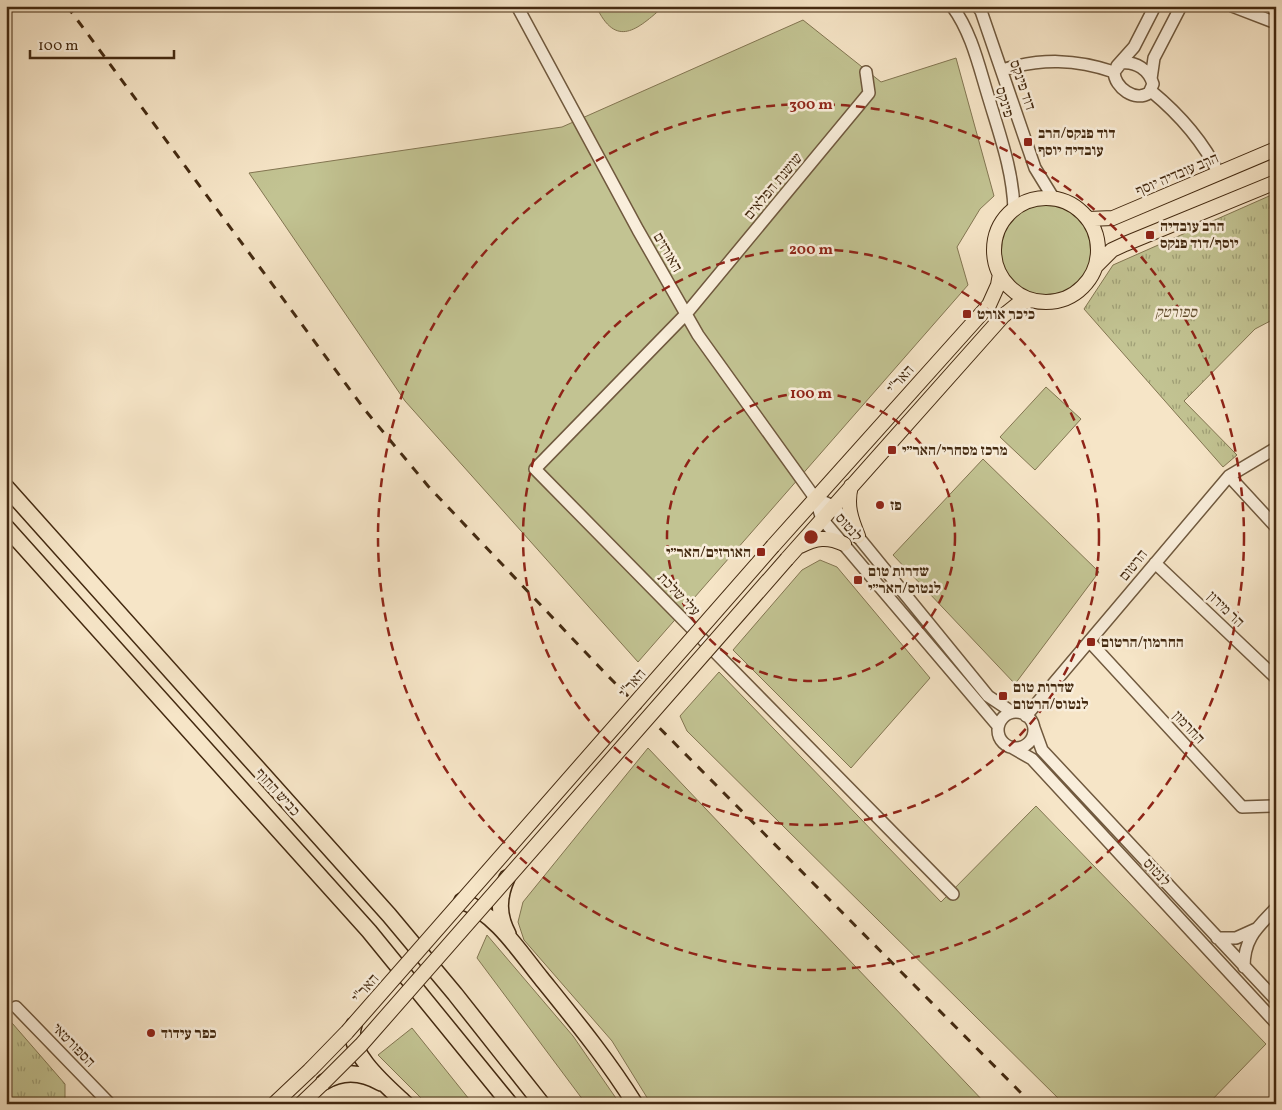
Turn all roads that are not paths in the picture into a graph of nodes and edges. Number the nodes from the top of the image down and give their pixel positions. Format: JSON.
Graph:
{"nodes":[{"id":1,"x":518,"y":6,"type":"edge"},
{"id":2,"x":952,"y":6,"type":"edge"},
{"id":3,"x":978,"y":6,"type":"edge"},
{"id":4,"x":1155,"y":6,"type":"edge"},
{"id":5,"x":1180,"y":6,"type":"edge"},
{"id":6,"x":1232,"y":6,"type":"edge"},
{"id":7,"x":1276,"y":23,"type":"edge"},
{"id":8,"x":1116,"y":69,"type":"junction"},
{"id":9,"x":1002,"y":70,"type":"junction"},
{"id":10,"x":866,"y":72,"type":"dead end"},
{"id":11,"x":1151,"y":85,"type":"junction"},
{"id":12,"x":1276,"y":149,"type":"edge"},
{"id":13,"x":1218,"y":174,"type":"junction"},
{"id":14,"x":1276,"y":182,"type":"edge"},
{"id":15,"x":1054,"y":199,"type":"junction"},
{"id":16,"x":1014,"y":210,"type":"junction"},
{"id":17,"x":1088,"y":219,"type":"junction"},
{"id":18,"x":1096,"y":266,"type":"junction"},
{"id":19,"x":1000,"y":274,"type":"junction"},
{"id":20,"x":1032,"y":300,"type":"junction"},
{"id":21,"x":686,"y":314,"type":"junction"},
{"id":22,"x":1276,"y":448,"type":"edge"},
{"id":23,"x":1229,"y":476,"type":"junction"},
{"id":24,"x":852,"y":486,"type":"junction"},
{"id":25,"x":6,"y":487,"type":"edge"},
{"id":26,"x":815,"y":498,"type":"junction"},
{"id":27,"x":833,"y":506,"type":"junction"},
{"id":28,"x":822,"y":519,"type":"junction"},
{"id":29,"x":6,"y":527,"type":"edge"},
{"id":30,"x":1276,"y":527,"type":"edge"},
{"id":31,"x":858,"y":536,"type":"junction"},
{"id":32,"x":844,"y":544,"type":"junction"},
{"id":33,"x":797,"y":547,"type":"junction"},
{"id":34,"x":1155,"y":563,"type":"junction"},
{"id":35,"x":1090,"y":642,"type":"junction"},
{"id":36,"x":1276,"y":678,"type":"edge"},
{"id":37,"x":1012,"y":712,"type":"junction"},
{"id":38,"x":1026,"y":716,"type":"junction"},
{"id":39,"x":998,"y":726,"type":"junction"},
{"id":40,"x":1034,"y":728,"type":"junction"},
{"id":41,"x":1011,"y":747,"type":"junction"},
{"id":42,"x":1276,"y":806,"type":"edge"},
{"id":43,"x":507,"y":878,"type":"junction"},
{"id":44,"x":953,"y":894,"type":"dead end"},
{"id":45,"x":462,"y":902,"type":"junction"},
{"id":46,"x":1276,"y":908,"type":"edge"},
{"id":47,"x":479,"y":910,"type":"junction"},
{"id":48,"x":1256,"y":929,"type":"junction"},
{"id":49,"x":1216,"y":938,"type":"junction"},
{"id":50,"x":515,"y":946,"type":"junction"},
{"id":51,"x":1244,"y":967,"type":"junction"},
{"id":52,"x":1276,"y":1000,"type":"edge"},
{"id":53,"x":16,"y":1007,"type":"dead end"},
{"id":54,"x":1276,"y":1023,"type":"edge"},
{"id":55,"x":354,"y":1025,"type":"junction"},
{"id":56,"x":357,"y":1049,"type":"junction"},
{"id":57,"x":323,"y":1082,"type":"junction"},
{"id":58,"x":400,"y":1098,"type":"edge"},
{"id":59,"x":110,"y":1104,"type":"edge"},
{"id":60,"x":274,"y":1104,"type":"edge"},
{"id":61,"x":301,"y":1104,"type":"edge"},
{"id":62,"x":510,"y":1104,"type":"edge"},
{"id":63,"x":542,"y":1104,"type":"edge"},
{"id":64,"x":635,"y":1104,"type":"edge"}],
"edges":[{"from":1,"to":21,"type":"street","name":"האורזים"},
{"from":2,"to":16,"type":"street","name":"פינקס"},
{"from":3,"to":9,"type":"street","name":"דוד פינקס"},
{"from":4,"to":8,"type":"street"},
{"from":5,"to":11,"type":"street"},
{"from":6,"to":7,"type":"street"},
{"from":8,"to":9,"type":"street"},
{"from":8,"to":11,"type":"street"},
{"from":8,"to":11,"type":"street"},
{"from":9,"to":15,"type":"street","name":"דוד פינקס"},
{"from":10,"to":21,"type":"street","name":"שושנת הפלאים"},
{"from":11,"to":13,"type":"street"},
{"from":12,"to":13,"type":"main road","name":"הרב עובדיה יוסף"},
{"from":13,"to":17,"type":"main road","name":"הרב עובדיה יוסף"},
{"from":14,"to":18,"type":"main road"},
{"from":15,"to":16,"type":"main road"},
{"from":15,"to":17,"type":"main road"},
{"from":16,"to":19,"type":"main road"},
{"from":17,"to":18,"type":"main road"},
{"from":18,"to":20,"type":"main road"},
{"from":19,"to":20,"type":"main road"},
{"from":19,"to":26,"type":"main road","name":"האר\"י"},
{"from":20,"to":24,"type":"main road"},
{"from":21,"to":26,"type":"street","name":"האורזים"},
{"from":21,"to":44,"type":"street","name":"עלי שלכת"},
{"from":22,"to":23,"type":"street","name":"הרטום"},
{"from":23,"to":30,"type":"street"},
{"from":23,"to":34,"type":"street","name":"הרטום"},
{"from":24,"to":27,"type":"main road"},
{"from":24,"to":31,"type":"main road"},
{"from":25,"to":63,"type":"highway","name":"כביש החוף"},
{"from":26,"to":27,"type":"street","name":"לנטוס"},
{"from":26,"to":28,"type":"street","name":"לנטוס"},
{"from":26,"to":45,"type":"main road","name":"האר\"י","bridge":true},
{"from":27,"to":28,"type":"main road"},
{"from":27,"to":31,"type":"street","name":"לנטוס"},
{"from":28,"to":32,"type":"street","name":"לנטוס"},
{"from":28,"to":33,"type":"main road"},
{"from":29,"to":62,"type":"highway","name":"כביש החוף"},
{"from":31,"to":37,"type":"street","name":"לנטוס"},
{"from":32,"to":33,"type":"main road"},
{"from":32,"to":39,"type":"street","name":"לנטוס"},
{"from":33,"to":43,"type":"main road","bridge":true},
{"from":34,"to":35,"type":"street","name":"הרטום"},
{"from":34,"to":36,"type":"street","name":"הר מירון"},
{"from":35,"to":38,"type":"street","name":"הרטום"},
{"from":35,"to":42,"type":"street","name":"החרמון"},
{"from":37,"to":38,"type":"street"},
{"from":37,"to":39,"type":"street"},
{"from":38,"to":40,"type":"street"},
{"from":39,"to":41,"type":"street"},
{"from":40,"to":41,"type":"street"},
{"from":40,"to":49,"type":"street","name":"לנטוס"},
{"from":41,"to":54,"type":"street","name":"לנטוס"},
{"from":43,"to":47,"type":"main road","bridge":true},
{"from":43,"to":50,"type":"highway"},
{"from":45,"to":47,"type":"highway"},
{"from":45,"to":55,"type":"main road","name":"האר\"י","bridge":true},
{"from":46,"to":48,"type":"street"},
{"from":47,"to":50,"type":"highway"},
{"from":47,"to":56,"type":"main road","bridge":true},
{"from":48,"to":49,"type":"street"},
{"from":48,"to":51,"type":"street"},
{"from":49,"to":51,"type":"street","name":"לנטוס"},
{"from":50,"to":64,"type":"highway"},
{"from":51,"to":52,"type":"street","name":"לנטוס"},
{"from":53,"to":59,"type":"street","name":"הספורטאי"},
{"from":55,"to":56,"type":"highway"},
{"from":55,"to":60,"type":"main road","name":"האר\"י","bridge":true},
{"from":56,"to":57,"type":"main road","bridge":true},
{"from":56,"to":58,"type":"highway"},
{"from":57,"to":58,"type":"highway"},
{"from":57,"to":61,"type":"main road"}]}
